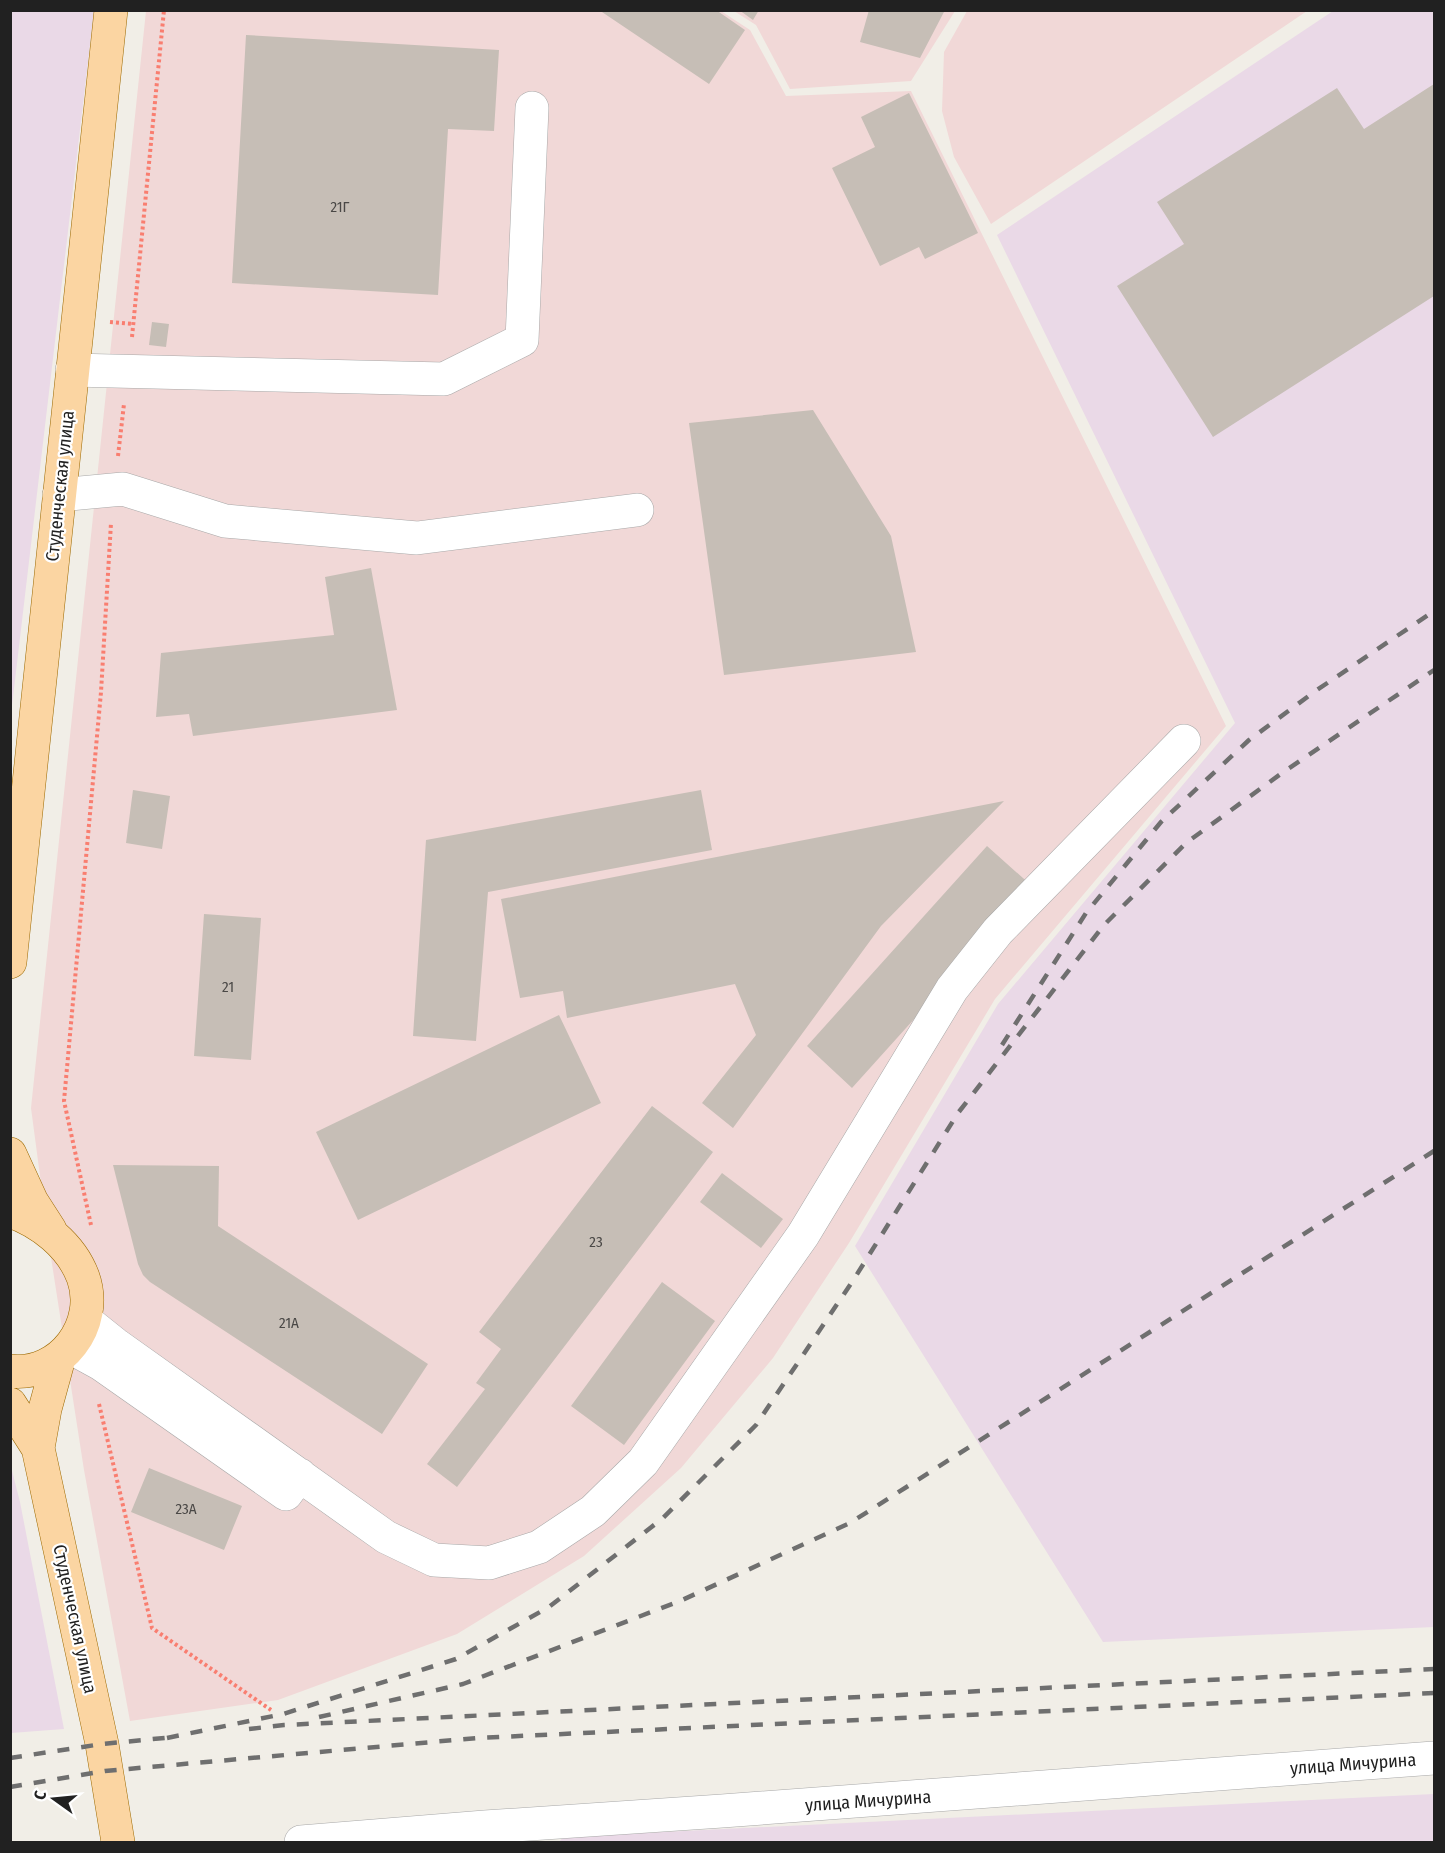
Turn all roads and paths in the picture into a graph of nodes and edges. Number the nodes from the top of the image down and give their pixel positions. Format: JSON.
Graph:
{"nodes":[{"id":1,"x":111,"y":10,"type":"edge"},
{"id":2,"x":164,"y":10,"type":"edge"},
{"id":3,"x":532,"y":108,"type":"dead end"},
{"id":4,"x":72,"y":370,"type":"junction"},
{"id":5,"x":129,"y":371,"type":"junction"},
{"id":6,"x":114,"y":490,"type":"junction"},
{"id":7,"x":59,"y":495,"type":"junction"},
{"id":8,"x":637,"y":510,"type":"dead end"},
{"id":9,"x":1184,"y":741,"type":"dead end"},
{"id":10,"x":10,"y":962,"type":"edge"},
{"id":11,"x":10,"y":1154,"type":"edge"},
{"id":12,"x":10,"y":1210,"type":"edge"},
{"id":13,"x":92,"y":1228,"type":"dead end"},
{"id":14,"x":54,"y":1237,"type":"junction"},
{"id":15,"x":76,"y":1346,"type":"junction"},
{"id":16,"x":10,"y":1371,"type":"edge"},
{"id":17,"x":10,"y":1404,"type":"edge"},
{"id":18,"x":38,"y":1448,"type":"junction"},
{"id":19,"x":271,"y":1710,"type":"dead end"},
{"id":20,"x":1434,"y":1758,"type":"edge"},
{"id":21,"x":484,"y":1834,"type":"edge"},
{"id":22,"x":118,"y":1842,"type":"edge"},
{"id":23,"x":301,"y":1842,"type":"edge"}],
"edges":[{"from":1,"to":4,"type":"main road","name":"Студенческая улица"},
{"from":2,"to":5,"type":"path"},
{"from":3,"to":5,"type":"street"},
{"from":4,"to":5,"type":"street"},
{"from":4,"to":7,"type":"main road","name":"Студенческая улица"},
{"from":5,"to":6,"type":"path"},
{"from":6,"to":7,"type":"street"},
{"from":6,"to":8,"type":"street"},
{"from":6,"to":13,"type":"path"},
{"from":7,"to":10,"type":"main road","name":"Студенческая улица"},
{"from":9,"to":15,"type":"street"},
{"from":11,"to":14,"type":"main road"},
{"from":12,"to":14,"type":"main road"},
{"from":14,"to":15,"type":"main road"},
{"from":15,"to":16,"type":"main road"},
{"from":15,"to":18,"type":"main road"},
{"from":15,"to":19,"type":"path"},
{"from":17,"to":18,"type":"main road","name":"Студенческая улица"},
{"from":18,"to":22,"type":"main road","name":"Студенческая улица"},
{"from":20,"to":21,"type":"street","name":"улица Мичурина"},
{"from":21,"to":23,"type":"street","name":"улица Мичурина"}]}
